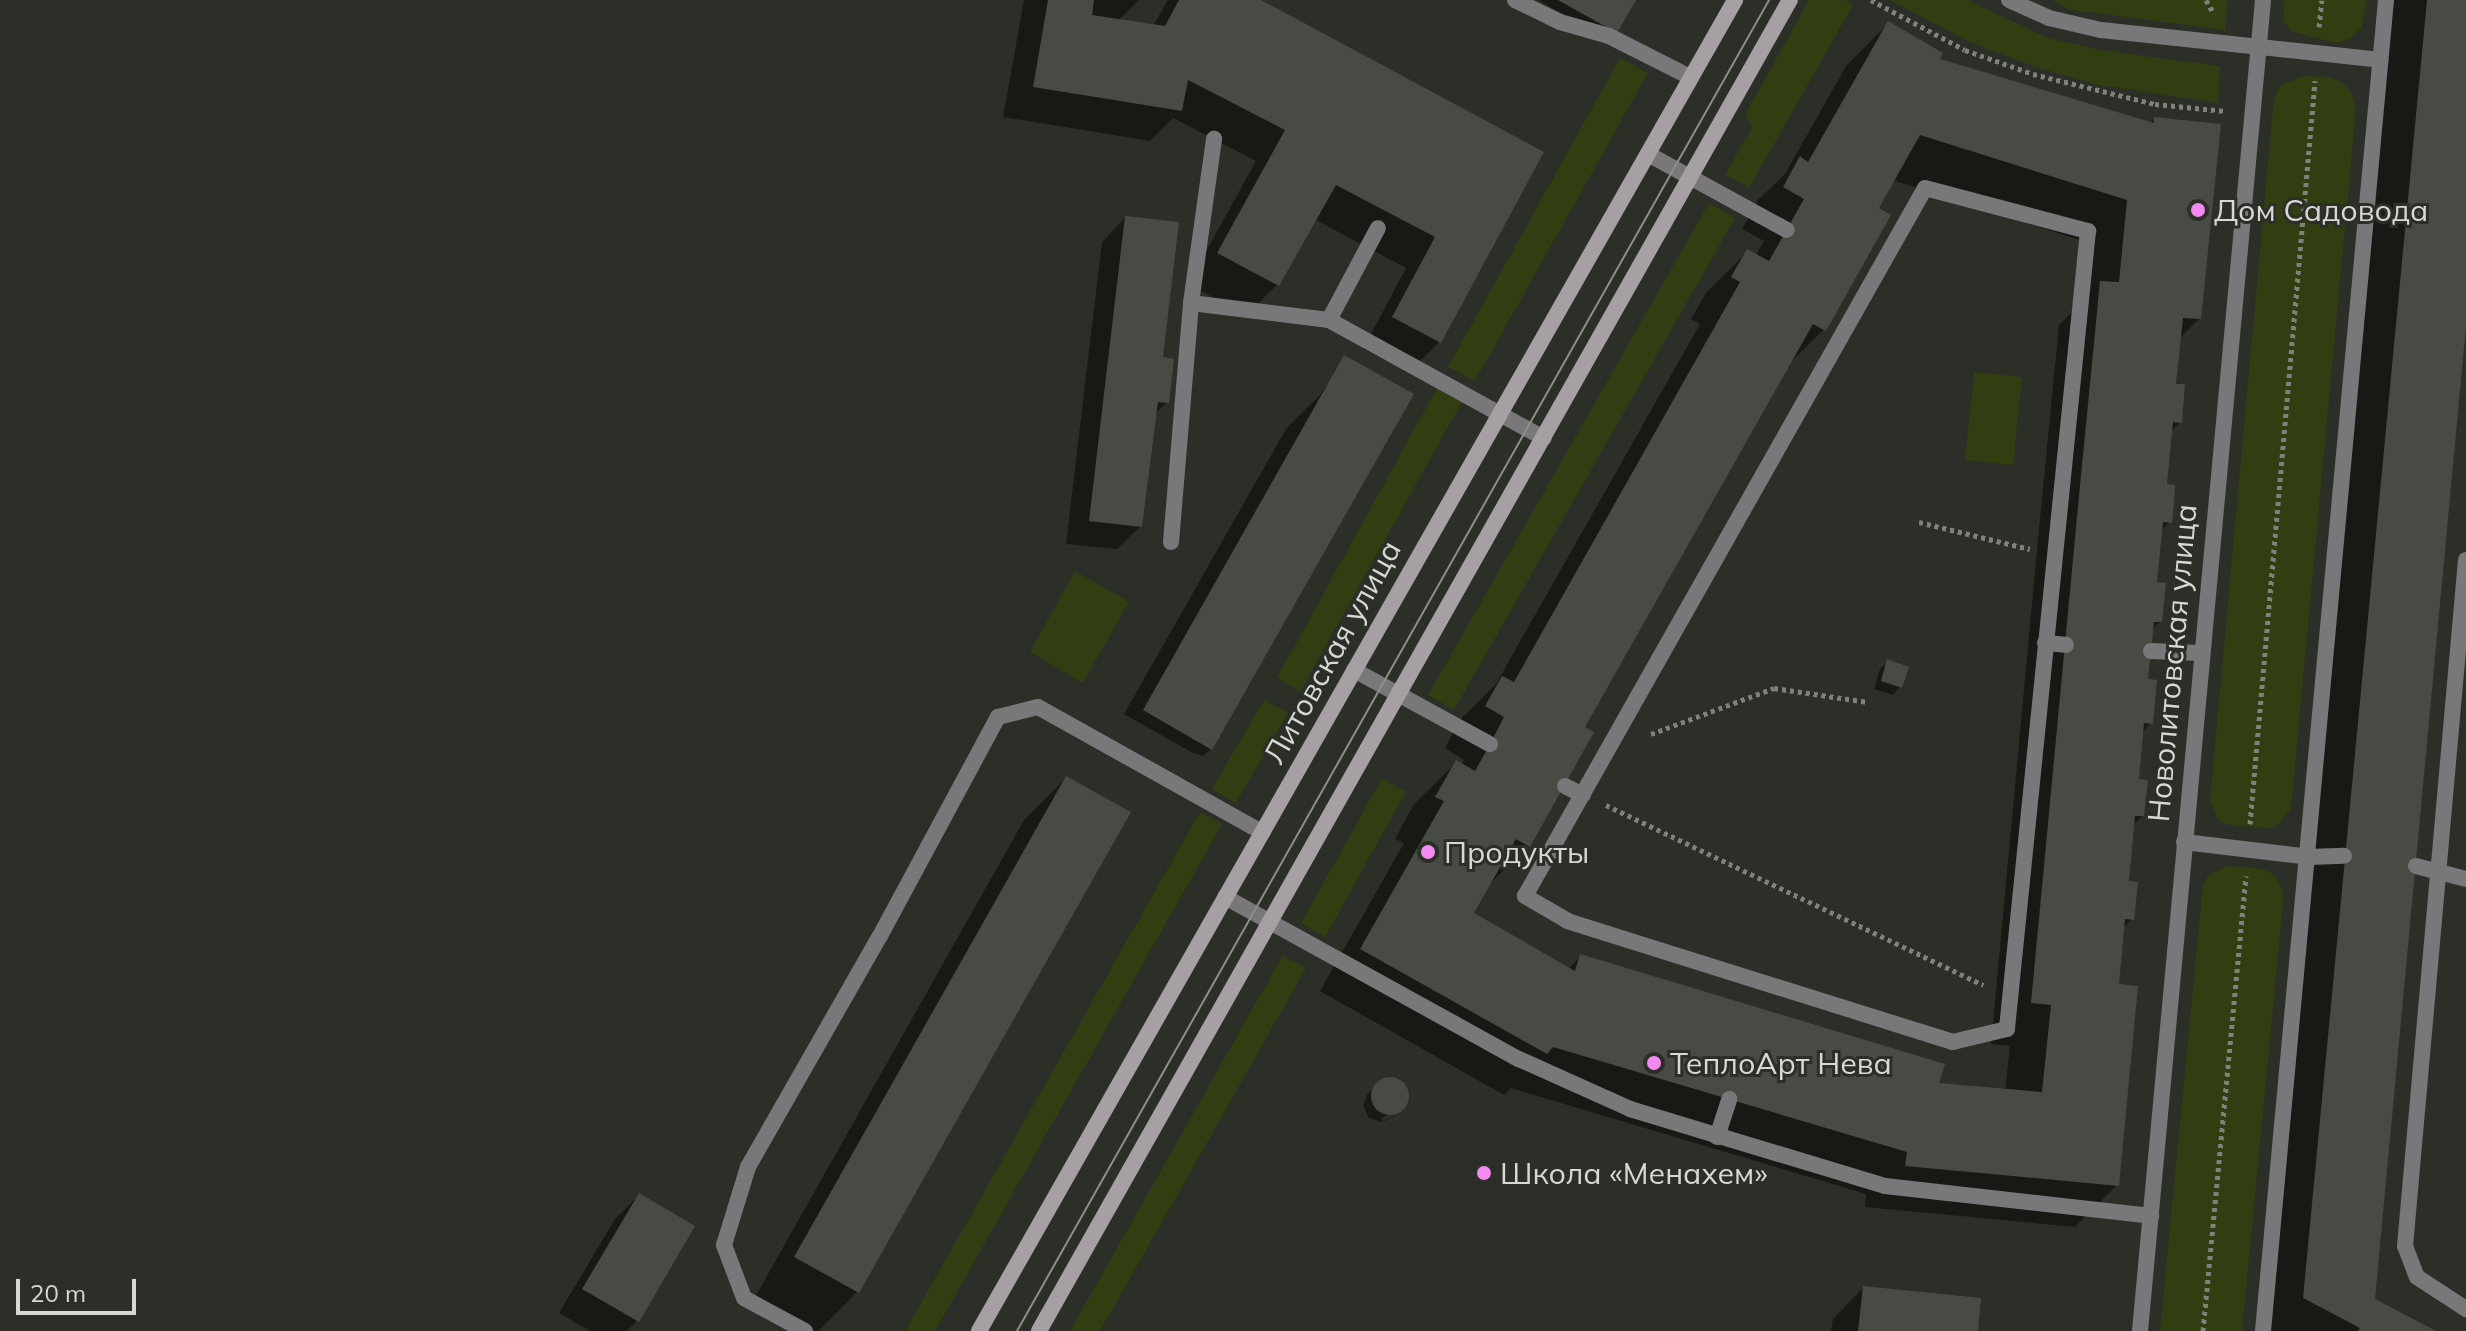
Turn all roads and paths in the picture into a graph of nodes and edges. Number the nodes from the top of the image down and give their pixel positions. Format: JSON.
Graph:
{"nodes":[{"id":1,"x":1515,"y":0,"type":"edge"},
{"id":2,"x":1735,"y":0,"type":"edge"},
{"id":3,"x":1790,"y":0,"type":"edge"},
{"id":4,"x":1871,"y":0,"type":"edge"},
{"id":5,"x":2009,"y":0,"type":"edge"},
{"id":6,"x":2263,"y":0,"type":"edge"},
{"id":7,"x":2322,"y":0,"type":"edge"},
{"id":8,"x":2386,"y":0,"type":"edge"},
{"id":9,"x":2317,"y":40,"type":"dead end"},
{"id":10,"x":2258,"y":50,"type":"junction"},
{"id":11,"x":2380,"y":60,"type":"junction"},
{"id":12,"x":2315,"y":76,"type":"dead end"},
{"id":13,"x":1690,"y":77,"type":"junction"},
{"id":14,"x":2226,"y":112,"type":"dead end"},
{"id":15,"x":1214,"y":139,"type":"dead end"},
{"id":16,"x":1648,"y":154,"type":"junction"},
{"id":17,"x":1692,"y":178,"type":"junction"},
{"id":18,"x":1378,"y":228,"type":"dead end"},
{"id":19,"x":1787,"y":230,"type":"dead end"},
{"id":20,"x":1191,"y":303,"type":"junction"},
{"id":21,"x":1329,"y":320,"type":"junction"},
{"id":22,"x":1500,"y":413,"type":"junction"},
{"id":23,"x":1544,"y":438,"type":"junction"},
{"id":24,"x":1919,"y":522,"type":"dead end"},
{"id":25,"x":1171,"y":542,"type":"dead end"},
{"id":26,"x":2054,"y":554,"type":"junction"},
{"id":27,"x":2466,"y":560,"type":"edge"},
{"id":28,"x":2045,"y":643,"type":"junction"},
{"id":29,"x":2066,"y":645,"type":"dead end"},
{"id":30,"x":2151,"y":651,"type":"dead end"},
{"id":31,"x":2200,"y":653,"type":"junction"},
{"id":32,"x":1354,"y":670,"type":"junction"},
{"id":33,"x":1399,"y":694,"type":"junction"},
{"id":34,"x":1868,"y":702,"type":"dead end"},
{"id":35,"x":1490,"y":744,"type":"dead end"},
{"id":36,"x":1609,"y":750,"type":"junction"},
{"id":37,"x":1565,"y":786,"type":"dead end"},
{"id":38,"x":1583,"y":795,"type":"junction"},
{"id":39,"x":2250,"y":827,"type":"dead end"},
{"id":40,"x":1262,"y":832,"type":"junction"},
{"id":41,"x":2184,"y":842,"type":"junction"},
{"id":42,"x":2344,"y":856,"type":"dead end"},
{"id":43,"x":2309,"y":857,"type":"junction"},
{"id":44,"x":2416,"y":866,"type":"dead end"},
{"id":45,"x":2247,"y":867,"type":"dead end"},
{"id":46,"x":2436,"y":870,"type":"junction"},
{"id":47,"x":2466,"y":879,"type":"edge"},
{"id":48,"x":1225,"y":897,"type":"junction"},
{"id":49,"x":1270,"y":922,"type":"junction"},
{"id":50,"x":2010,"y":998,"type":"junction"},
{"id":51,"x":1729,"y":1099,"type":"dead end"},
{"id":52,"x":1717,"y":1137,"type":"junction"},
{"id":53,"x":2151,"y":1216,"type":"junction"},
{"id":54,"x":2466,"y":1309,"type":"edge"},
{"id":55,"x":805,"y":1331,"type":"edge"},
{"id":56,"x":979,"y":1331,"type":"edge"},
{"id":57,"x":1039,"y":1331,"type":"edge"},
{"id":58,"x":2140,"y":1331,"type":"edge"},
{"id":59,"x":2203,"y":1331,"type":"edge"},
{"id":60,"x":2263,"y":1331,"type":"edge"}],
"edges":[{"from":1,"to":13,"type":"street"},
{"from":2,"to":13,"type":"street","name":"Литовская улица"},
{"from":3,"to":17,"type":"street"},
{"from":4,"to":14,"type":"path"},
{"from":5,"to":10,"type":"street"},
{"from":6,"to":10,"type":"street","name":"Новолитовская улица"},
{"from":7,"to":9,"type":"path"},
{"from":8,"to":11,"type":"street"},
{"from":10,"to":11,"type":"street"},
{"from":10,"to":31,"type":"street","name":"Новолитовская улица"},
{"from":11,"to":43,"type":"street"},
{"from":12,"to":39,"type":"path"},
{"from":13,"to":16,"type":"street","name":"Литовская улица"},
{"from":15,"to":20,"type":"street"},
{"from":16,"to":17,"type":"street"},
{"from":16,"to":22,"type":"street","name":"Литовская улица"},
{"from":17,"to":19,"type":"street"},
{"from":17,"to":23,"type":"street"},
{"from":18,"to":21,"type":"street"},
{"from":20,"to":21,"type":"street"},
{"from":20,"to":25,"type":"street"},
{"from":21,"to":22,"type":"street"},
{"from":22,"to":23,"type":"street"},
{"from":22,"to":32,"type":"street","name":"Литовская улица"},
{"from":23,"to":33,"type":"street"},
{"from":24,"to":26,"type":"path"},
{"from":26,"to":28,"type":"street"},
{"from":26,"to":36,"type":"street"},
{"from":27,"to":46,"type":"street"},
{"from":28,"to":29,"type":"street"},
{"from":28,"to":50,"type":"street"},
{"from":30,"to":31,"type":"street"},
{"from":31,"to":41,"type":"street","name":"Новолитовская улица"},
{"from":32,"to":33,"type":"street"},
{"from":32,"to":40,"type":"street","name":"Литовская улица"},
{"from":33,"to":35,"type":"street"},
{"from":33,"to":49,"type":"street"},
{"from":34,"to":36,"type":"path"},
{"from":36,"to":38,"type":"street"},
{"from":37,"to":38,"type":"street"},
{"from":38,"to":50,"type":"path"},
{"from":38,"to":50,"type":"street"},
{"from":40,"to":48,"type":"street","name":"Литовская улица"},
{"from":40,"to":55,"type":"street"},
{"from":41,"to":43,"type":"street"},
{"from":41,"to":53,"type":"street","name":"Новолитовская улица"},
{"from":42,"to":43,"type":"street"},
{"from":43,"to":60,"type":"street"},
{"from":44,"to":46,"type":"street"},
{"from":45,"to":59,"type":"path"},
{"from":46,"to":47,"type":"street"},
{"from":46,"to":54,"type":"street"},
{"from":48,"to":49,"type":"street"},
{"from":48,"to":56,"type":"street","name":"Литовская улица"},
{"from":49,"to":52,"type":"street"},
{"from":49,"to":57,"type":"street"},
{"from":51,"to":52,"type":"street"},
{"from":52,"to":53,"type":"street"},
{"from":53,"to":58,"type":"street","name":"Новолитовская улица"}]}
